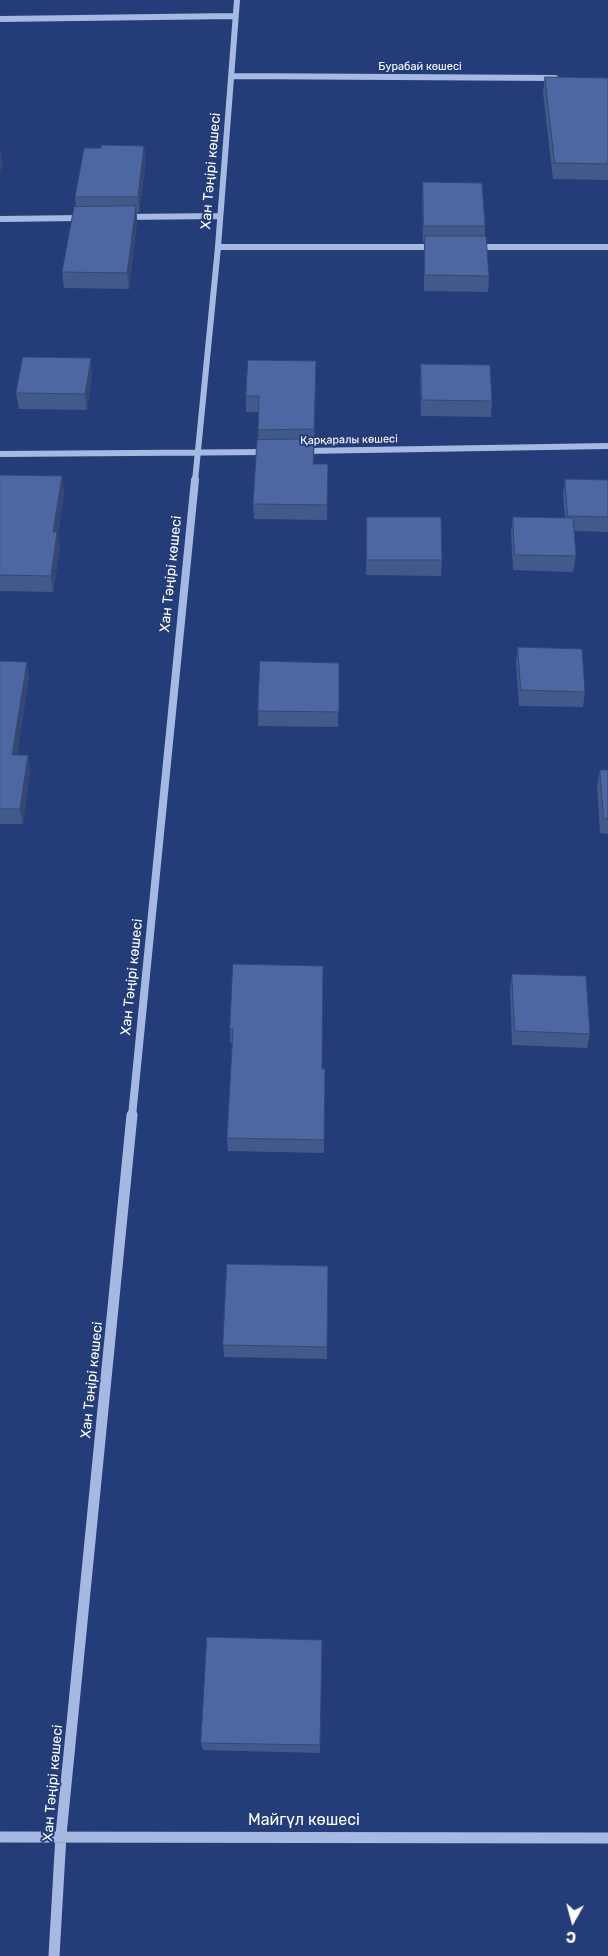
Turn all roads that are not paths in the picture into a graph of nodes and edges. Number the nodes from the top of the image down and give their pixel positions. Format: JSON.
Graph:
{"nodes":[{"id":1,"x":236,"y":0,"type":"edge"},
{"id":2,"x":235,"y":16,"type":"junction"},
{"id":3,"x":0,"y":19,"type":"edge"},
{"id":4,"x":232,"y":76,"type":"junction"},
{"id":5,"x":559,"y":78,"type":"edge"},
{"id":6,"x":220,"y":216,"type":"junction"},
{"id":7,"x":115,"y":217,"type":"edge"},
{"id":8,"x":86,"y":218,"type":"edge"},
{"id":9,"x":0,"y":219,"type":"edge"},
{"id":10,"x":608,"y":246,"type":"edge"},
{"id":11,"x":218,"y":247,"type":"junction"},
{"id":12,"x":438,"y":247,"type":"edge"},
{"id":13,"x":468,"y":247,"type":"edge"},
{"id":14,"x":608,"y":446,"type":"edge"},
{"id":15,"x":295,"y":451,"type":"edge"},
{"id":16,"x":275,"y":452,"type":"edge"},
{"id":17,"x":197,"y":453,"type":"junction"},
{"id":18,"x":0,"y":454,"type":"edge"},
{"id":19,"x":61,"y":1835,"type":"junction"},
{"id":20,"x":0,"y":1836,"type":"edge"},
{"id":21,"x":608,"y":1838,"type":"edge"},
{"id":22,"x":54,"y":1956,"type":"edge"}],
"edges":[{"from":1,"to":2,"type":"street","name":"Хан Тәңірі көшесі"},
{"from":2,"to":3,"type":"street"},
{"from":2,"to":4,"type":"street","name":"Хан Тәңірі көшесі"},
{"from":4,"to":5,"type":"street","name":"Бурабай көшесі"},
{"from":4,"to":6,"type":"street","name":"Хан Тәңірі көшесі"},
{"from":6,"to":7,"type":"street"},
{"from":6,"to":11,"type":"street","name":"Хан Тәңірі көшесі"},
{"from":8,"to":9,"type":"street"},
{"from":10,"to":13,"type":"street"},
{"from":11,"to":12,"type":"street"},
{"from":11,"to":17,"type":"street","name":"Хан Тәңірі көшесі"},
{"from":14,"to":15,"type":"street","name":"Қарқаралы көшесі"},
{"from":16,"to":17,"type":"street"},
{"from":17,"to":18,"type":"street"},
{"from":17,"to":19,"type":"street","name":"Хан Тәңірі көшесі"},
{"from":19,"to":20,"type":"street","name":"Майгүл көшесі"},
{"from":19,"to":21,"type":"street","name":"Майгүл көшесі"},
{"from":19,"to":22,"type":"street","name":"Хан Тәңірі көшесі"}]}
